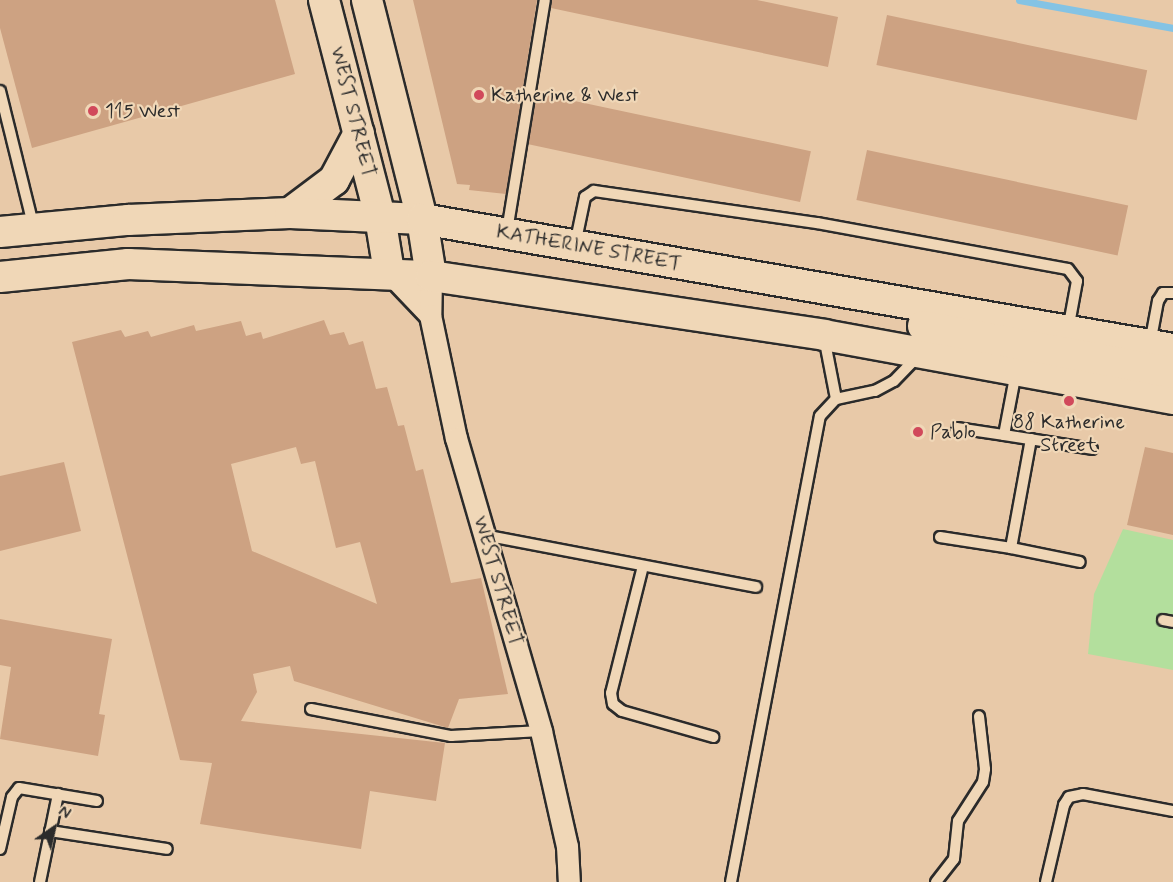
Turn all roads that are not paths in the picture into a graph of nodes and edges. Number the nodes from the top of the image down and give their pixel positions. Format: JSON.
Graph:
{"nodes":[{"id":1,"x":324,"y":0,"type":"edge"},
{"id":2,"x":367,"y":0,"type":"edge"},
{"id":3,"x":545,"y":0,"type":"edge"},
{"id":4,"x":0,"y":91,"type":"edge"},
{"id":5,"x":359,"y":133,"type":"junction"},
{"id":6,"x":290,"y":213,"type":"junction"},
{"id":7,"x":380,"y":217,"type":"junction"},
{"id":8,"x":423,"y":219,"type":"junction"},
{"id":9,"x":34,"y":228,"type":"junction"},
{"id":10,"x":0,"y":232,"type":"edge"},
{"id":11,"x":506,"y":234,"type":"junction"},
{"id":12,"x":574,"y":245,"type":"junction"},
{"id":13,"x":389,"y":272,"type":"junction"},
{"id":14,"x":431,"y":276,"type":"junction"},
{"id":15,"x":0,"y":277,"type":"edge"},
{"id":16,"x":1173,"y":293,"type":"edge"},
{"id":17,"x":430,"y":315,"type":"junction"},
{"id":18,"x":1068,"y":330,"type":"junction"},
{"id":19,"x":824,"y":335,"type":"junction"},
{"id":20,"x":1161,"y":347,"type":"edge"},
{"id":21,"x":921,"y":352,"type":"junction"},
{"id":22,"x":1016,"y":369,"type":"junction"},
{"id":23,"x":1173,"y":373,"type":"edge"},
{"id":24,"x":836,"y":399,"type":"junction"},
{"id":25,"x":1173,"y":399,"type":"edge"},
{"id":26,"x":957,"y":428,"type":"dead end"},
{"id":27,"x":1004,"y":435,"type":"junction"},
{"id":28,"x":1031,"y":439,"type":"junction"},
{"id":29,"x":1092,"y":449,"type":"dead end"},
{"id":30,"x":484,"y":535,"type":"junction"},
{"id":31,"x":940,"y":537,"type":"dead end"},
{"id":32,"x":1011,"y":548,"type":"junction"},
{"id":33,"x":1080,"y":562,"type":"dead end"},
{"id":34,"x":643,"y":566,"type":"junction"},
{"id":35,"x":756,"y":587,"type":"dead end"},
{"id":36,"x":311,"y":709,"type":"dead end"},
{"id":37,"x":979,"y":716,"type":"dead end"},
{"id":38,"x":541,"y":731,"type":"junction"},
{"id":39,"x":713,"y":737,"type":"dead end"},
{"id":40,"x":58,"y":794,"type":"junction"},
{"id":41,"x":97,"y":801,"type":"dead end"},
{"id":42,"x":1173,"y":811,"type":"edge"},
{"id":43,"x":50,"y":831,"type":"junction"},
{"id":44,"x":567,"y":846,"type":"junction"},
{"id":45,"x":0,"y":849,"type":"edge"},
{"id":46,"x":167,"y":849,"type":"dead end"},
{"id":47,"x":40,"y":882,"type":"edge"},
{"id":48,"x":569,"y":882,"type":"edge"},
{"id":49,"x":586,"y":882,"type":"edge"},
{"id":50,"x":731,"y":882,"type":"edge"},
{"id":51,"x":936,"y":882,"type":"edge"},
{"id":52,"x":1046,"y":882,"type":"edge"}],
"edges":[{"from":1,"to":5,"type":"main road","name":"WEST STREET"},
{"from":2,"to":8,"type":"main road","name":"WEST STREET"},
{"from":3,"to":11,"type":"lane"},
{"from":4,"to":9,"type":"lane"},
{"from":5,"to":6,"type":"main road"},
{"from":5,"to":7,"type":"main road","name":"WEST STREET"},
{"from":6,"to":7,"type":"main road","name":"KATHERINE STREET"},
{"from":6,"to":9,"type":"main road","name":"KATHERINE STREET"},
{"from":7,"to":8,"type":"main road","name":"KATHERINE STREET"},
{"from":7,"to":13,"type":"main road","name":"WEST STREET"},
{"from":8,"to":11,"type":"main road","name":"KATHERINE STREET"},
{"from":8,"to":14,"type":"main road","name":"WEST STREET"},
{"from":8,"to":23,"type":"main road"},
{"from":9,"to":10,"type":"main road","name":"KATHERINE STREET"},
{"from":11,"to":12,"type":"main road","name":"KATHERINE STREET"},
{"from":12,"to":18,"type":"main road","name":"KATHERINE STREET"},
{"from":12,"to":18,"type":"lane"},
{"from":13,"to":14,"type":"main road"},
{"from":13,"to":15,"type":"main road"},
{"from":13,"to":17,"type":"street"},
{"from":14,"to":17,"type":"street","name":"WEST STREET"},
{"from":14,"to":19,"type":"main road"},
{"from":16,"to":20,"type":"lane"},
{"from":17,"to":30,"type":"street","name":"WEST STREET"},
{"from":18,"to":20,"type":"main road","name":"KATHERINE STREET"},
{"from":19,"to":21,"type":"main road"},
{"from":19,"to":24,"type":"lane"},
{"from":21,"to":22,"type":"main road"},
{"from":21,"to":24,"type":"lane"},
{"from":22,"to":25,"type":"main road"},
{"from":22,"to":27,"type":"lane"},
{"from":24,"to":50,"type":"lane"},
{"from":26,"to":27,"type":"lane"},
{"from":27,"to":28,"type":"lane"},
{"from":28,"to":29,"type":"lane"},
{"from":28,"to":32,"type":"lane"},
{"from":30,"to":34,"type":"lane"},
{"from":30,"to":38,"type":"street","name":"WEST STREET"},
{"from":31,"to":32,"type":"lane"},
{"from":32,"to":33,"type":"lane"},
{"from":34,"to":35,"type":"lane"},
{"from":34,"to":39,"type":"lane"},
{"from":36,"to":38,"type":"lane"},
{"from":37,"to":51,"type":"lane"},
{"from":38,"to":44,"type":"street","name":"WEST STREET"},
{"from":40,"to":41,"type":"lane"},
{"from":40,"to":43,"type":"lane"},
{"from":40,"to":45,"type":"lane"},
{"from":42,"to":52,"type":"lane"},
{"from":43,"to":46,"type":"lane"},
{"from":43,"to":47,"type":"lane"},
{"from":44,"to":48,"type":"street","name":"WEST STREET"},
{"from":44,"to":49,"type":"street","name":"WEST STREET"}]}
